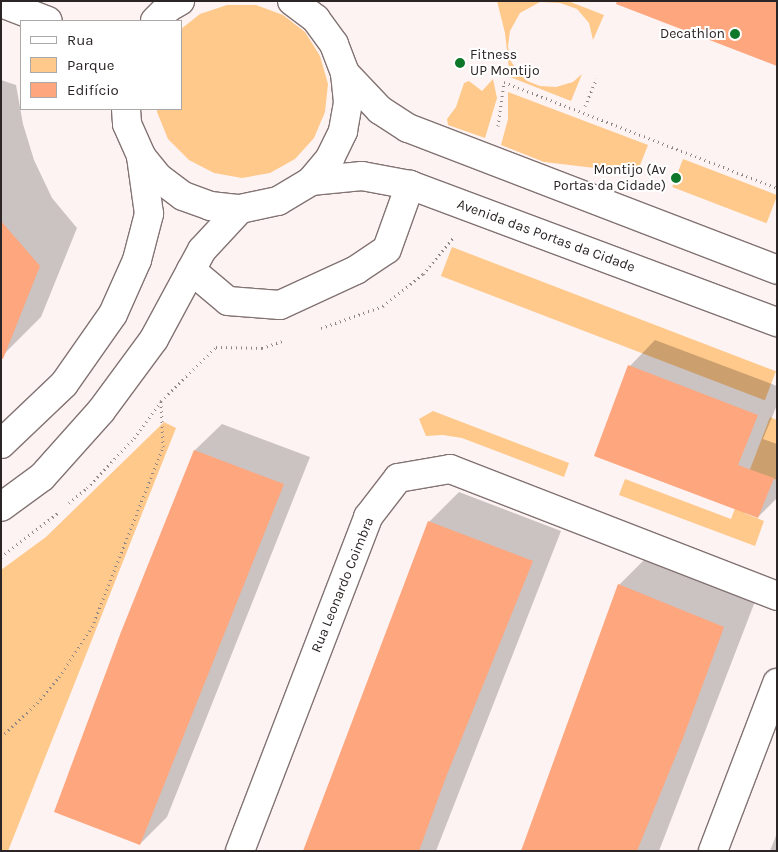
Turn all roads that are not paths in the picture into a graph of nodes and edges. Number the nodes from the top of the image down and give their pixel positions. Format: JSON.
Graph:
{"nodes":[{"id":1,"x":180,"y":1,"type":"edge"},
{"id":2,"x":292,"y":1,"type":"edge"},
{"id":3,"x":1,"y":3,"type":"edge"},
{"id":4,"x":314,"y":10,"type":"edge"},
{"id":5,"x":45,"y":20,"type":"edge"},
{"id":6,"x":156,"y":20,"type":"edge"},
{"id":7,"x":345,"y":72,"type":"junction"},
{"id":8,"x":126,"y":110,"type":"edge"},
{"id":9,"x":141,"y":156,"type":"junction"},
{"id":10,"x":311,"y":181,"type":"junction"},
{"id":11,"x":410,"y":185,"type":"junction"},
{"id":12,"x":240,"y":209,"type":"junction"},
{"id":13,"x":191,"y":270,"type":"junction"},
{"id":14,"x":777,"y":270,"type":"edge"},
{"id":15,"x":777,"y":322,"type":"edge"},
{"id":16,"x":1,"y":444,"type":"edge"},
{"id":17,"x":1,"y":507,"type":"edge"},
{"id":18,"x":777,"y":596,"type":"edge"},
{"id":19,"x":777,"y":684,"type":"edge"},
{"id":20,"x":240,"y":851,"type":"edge"},
{"id":21,"x":713,"y":851,"type":"edge"}],
"edges":[{"from":1,"to":6,"type":"street"},
{"from":2,"to":4,"type":"street"},
{"from":3,"to":5,"type":"street"},
{"from":4,"to":7,"type":"street"},
{"from":7,"to":10,"type":"street"},
{"from":7,"to":14,"type":"street"},
{"from":8,"to":9,"type":"street"},
{"from":9,"to":12,"type":"street"},
{"from":9,"to":16,"type":"street"},
{"from":10,"to":11,"type":"street","name":"Avenida das Portas da Cidade"},
{"from":10,"to":12,"type":"street"},
{"from":11,"to":13,"type":"street"},
{"from":11,"to":15,"type":"street","name":"Avenida das Portas da Cidade"},
{"from":12,"to":13,"type":"street"},
{"from":13,"to":17,"type":"street"},
{"from":18,"to":20,"type":"street","name":"Rua Leonardo Coimbra"},
{"from":19,"to":21,"type":"street"}]}
